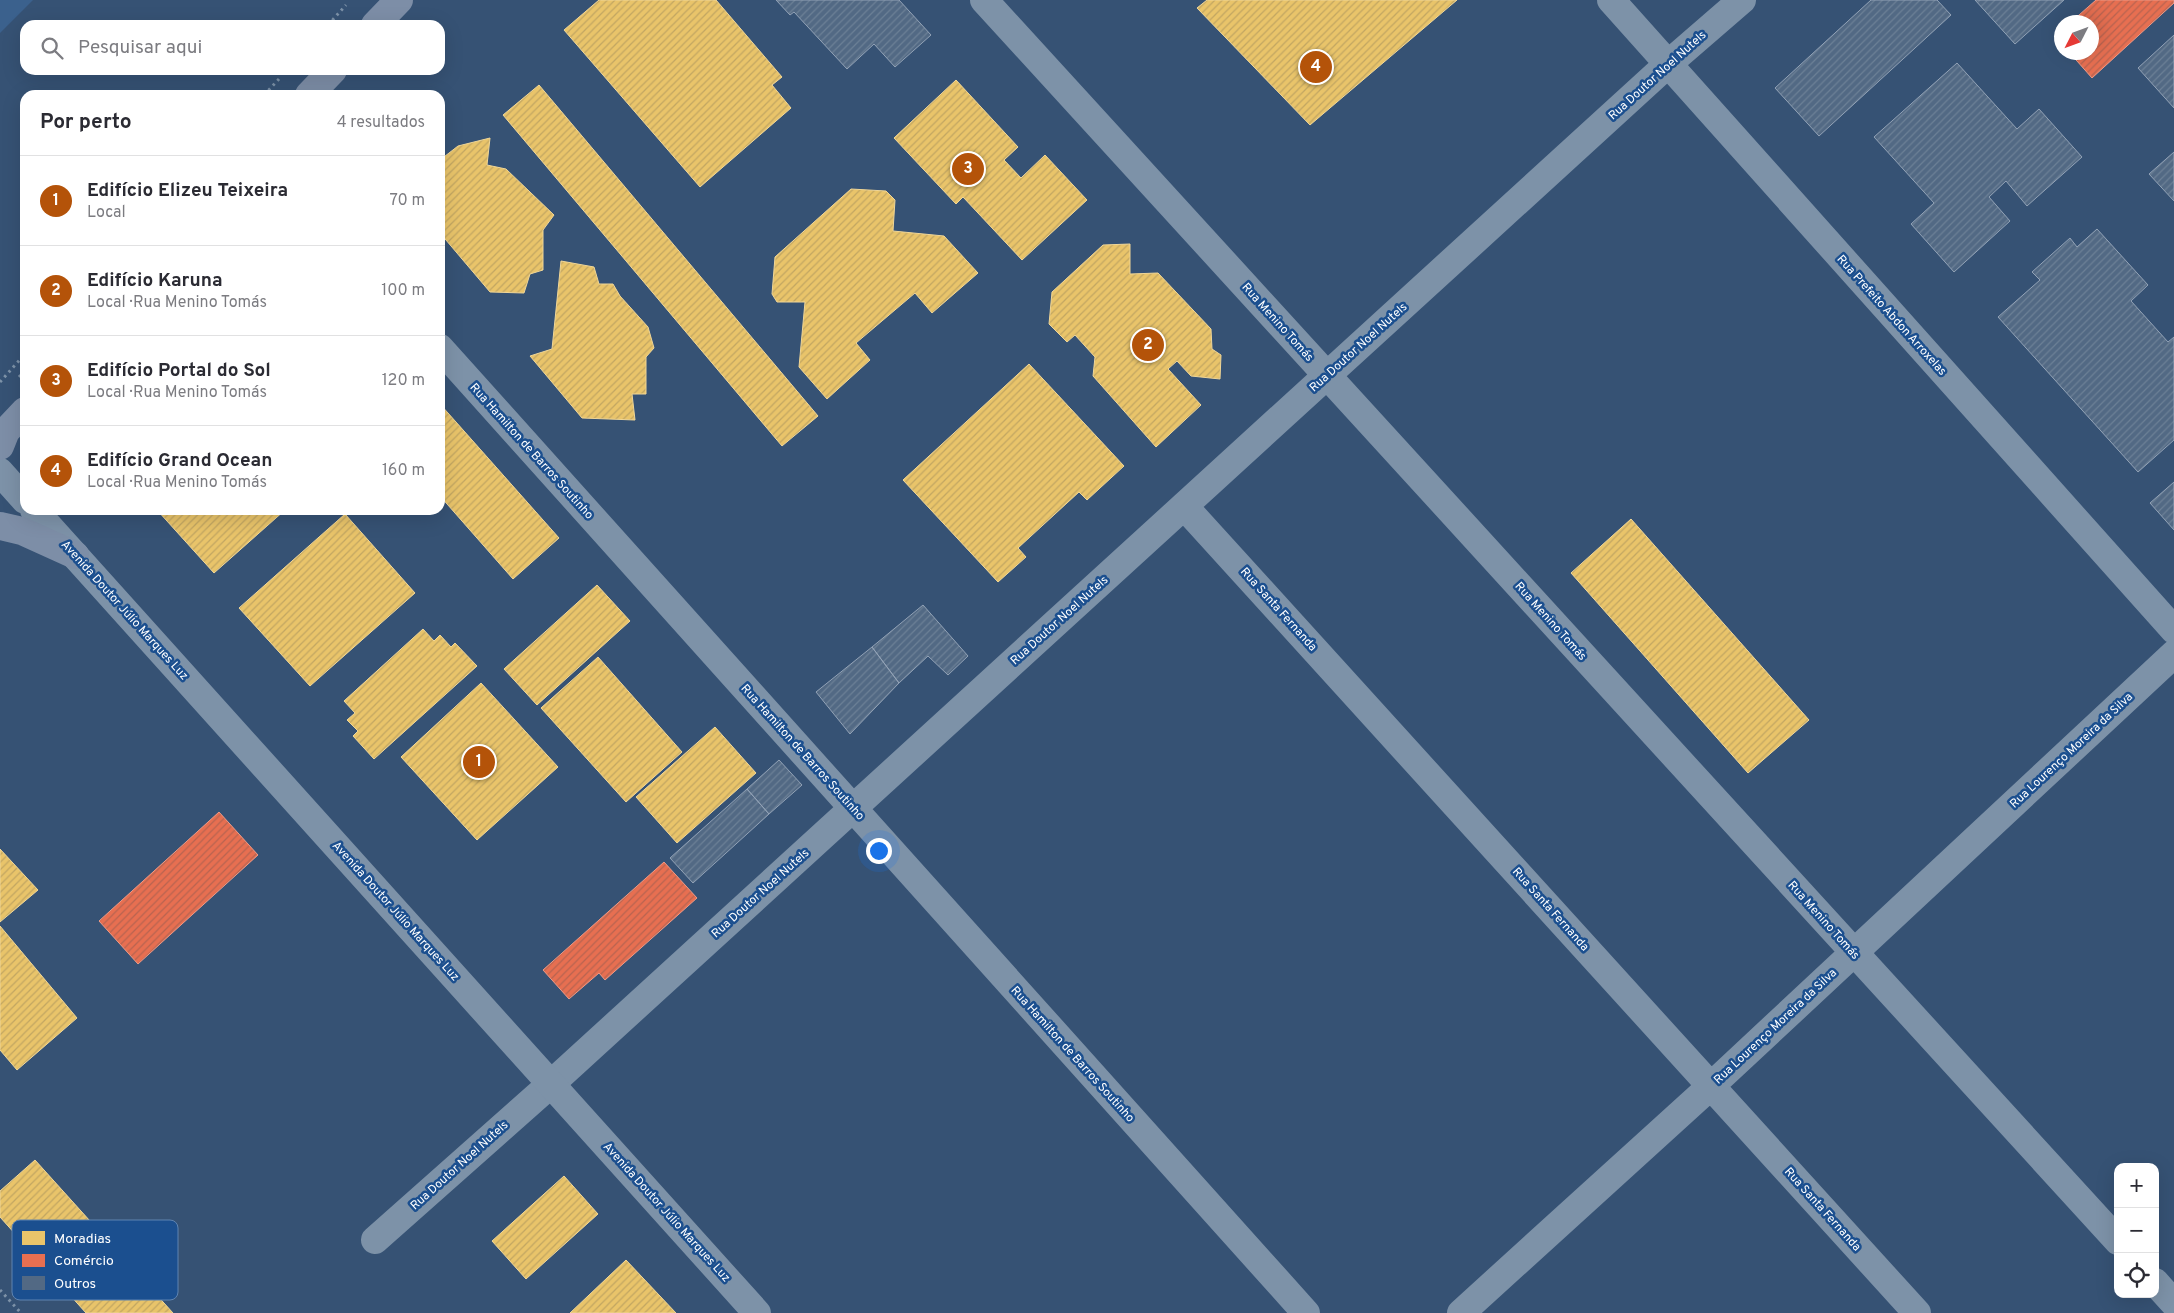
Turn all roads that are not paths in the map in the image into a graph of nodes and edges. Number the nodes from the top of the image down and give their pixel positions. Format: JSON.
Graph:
{"nodes":[{"id":1,"x":399,"y":0,"type":"edge"},
{"id":2,"x":984,"y":0,"type":"edge"},
{"id":3,"x":1611,"y":0,"type":"edge"},
{"id":4,"x":1742,"y":0,"type":"edge"},
{"id":5,"x":381,"y":20,"type":"edge"},
{"id":6,"x":1668,"y":64,"type":"junction"},
{"id":7,"x":328,"y":75,"type":"edge"},
{"id":8,"x":314,"y":90,"type":"edge"},
{"id":9,"x":445,"y":354,"type":"edge"},
{"id":10,"x":1327,"y":375,"type":"junction"},
{"id":11,"x":20,"y":417,"type":"edge"},
{"id":12,"x":2,"y":437,"type":"edge"},
{"id":13,"x":0,"y":472,"type":"edge"},
{"id":14,"x":20,"y":494,"type":"edge"},
{"id":15,"x":1184,"y":506,"type":"junction"},
{"id":16,"x":39,"y":515,"type":"edge"},
{"id":17,"x":0,"y":526,"type":"edge"},
{"id":18,"x":75,"y":555,"type":"junction"},
{"id":19,"x":2174,"y":630,"type":"edge"},
{"id":20,"x":2174,"y":654,"type":"edge"},
{"id":21,"x":853,"y":808,"type":"junction"},
{"id":22,"x":1854,"y":952,"type":"junction"},
{"id":23,"x":552,"y":1084,"type":"junction"},
{"id":24,"x":1712,"y":1085,"type":"junction"},
{"id":25,"x":2114,"y":1237,"type":"edge"},
{"id":26,"x":375,"y":1240,"type":"dead end"},
{"id":27,"x":2159,"y":1286,"type":"edge"},
{"id":28,"x":2174,"y":1303,"type":"edge"},
{"id":29,"x":757,"y":1313,"type":"edge"},
{"id":30,"x":1306,"y":1313,"type":"edge"},
{"id":31,"x":1461,"y":1313,"type":"edge"},
{"id":32,"x":1917,"y":1313,"type":"edge"}],
"edges":[{"from":1,"to":5,"type":"main road"},
{"from":2,"to":10,"type":"street","name":"Rua Menino Tomás"},
{"from":3,"to":6,"type":"street","name":"Rua Prefeito Abdon Arroxelas"},
{"from":4,"to":6,"type":"street","name":"Rua Doutor Noel Nutels"},
{"from":6,"to":10,"type":"street","name":"Rua Doutor Noel Nutels"},
{"from":6,"to":19,"type":"street","name":"Rua Prefeito Abdon Arroxelas"},
{"from":7,"to":8,"type":"main road"},
{"from":9,"to":21,"type":"street","name":"Rua Hamilton de Barros Soutinho"},
{"from":10,"to":15,"type":"street","name":"Rua Doutor Noel Nutels"},
{"from":10,"to":22,"type":"street","name":"Rua Menino Tomás"},
{"from":11,"to":12,"type":"main road"},
{"from":13,"to":14,"type":"street"},
{"from":15,"to":21,"type":"street","name":"Rua Doutor Noel Nutels"},
{"from":15,"to":24,"type":"street","name":"Rua Santa Fernanda"},
{"from":16,"to":18,"type":"street","name":"Avenida Doutor Júlio Marques Luz"},
{"from":17,"to":18,"type":"main road"},
{"from":18,"to":23,"type":"street","name":"Avenida Doutor Júlio Marques Luz"},
{"from":20,"to":22,"type":"street","name":"Rua Lourenço Moreira da Silva"},
{"from":21,"to":23,"type":"street","name":"Rua Doutor Noel Nutels"},
{"from":21,"to":30,"type":"street","name":"Rua Hamilton de Barros Soutinho"},
{"from":22,"to":24,"type":"street","name":"Rua Lourenço Moreira da Silva"},
{"from":22,"to":25,"type":"street","name":"Rua Menino Tomás"},
{"from":23,"to":26,"type":"street","name":"Rua Doutor Noel Nutels"},
{"from":23,"to":29,"type":"street","name":"Avenida Doutor Júlio Marques Luz"},
{"from":24,"to":31,"type":"street","name":"Rua Lourenço Moreira da Silva"},
{"from":24,"to":32,"type":"street","name":"Rua Santa Fernanda"},
{"from":27,"to":28,"type":"street"}]}
